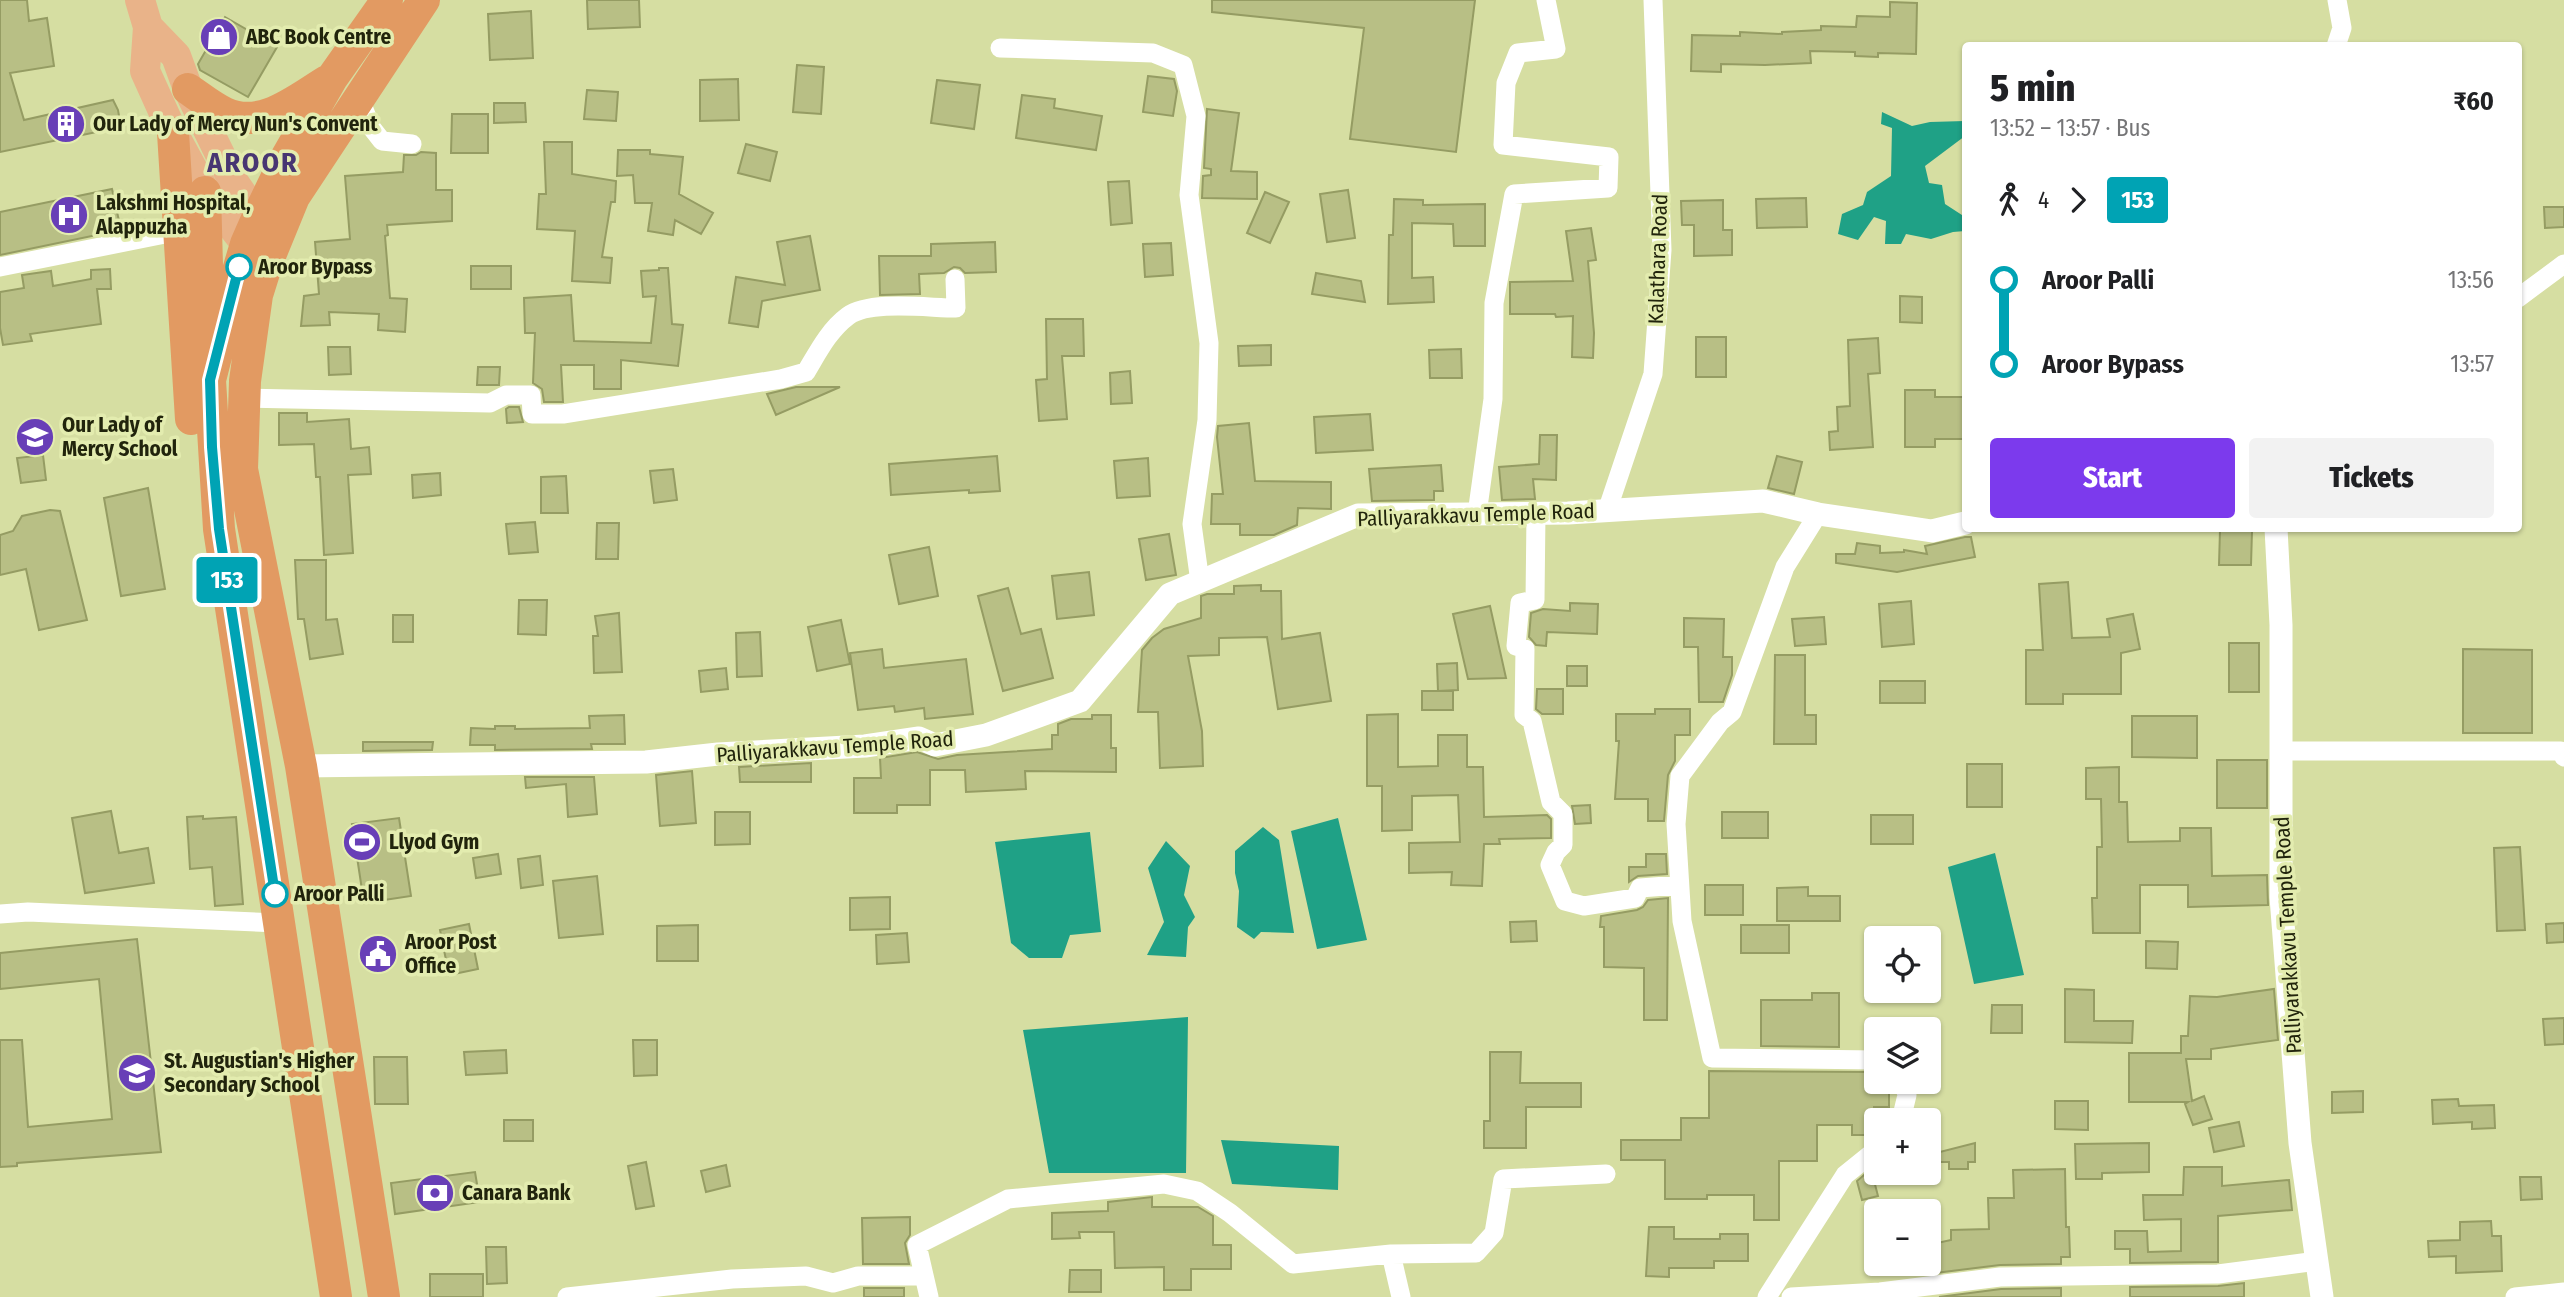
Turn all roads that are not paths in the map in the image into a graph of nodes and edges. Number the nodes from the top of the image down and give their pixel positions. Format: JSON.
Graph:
{"nodes":[{"id":1,"x":387,"y":0,"type":"edge"},
{"id":2,"x":424,"y":0,"type":"edge"},
{"id":3,"x":1546,"y":0,"type":"edge"},
{"id":4,"x":1653,"y":0,"type":"edge"},
{"id":5,"x":2337,"y":0,"type":"edge"},
{"id":6,"x":144,"y":14,"type":"edge"},
{"id":7,"x":2337,"y":42,"type":"edge"},
{"id":8,"x":1000,"y":48,"type":"dead end"},
{"id":9,"x":332,"y":78,"type":"junction"},
{"id":10,"x":188,"y":89,"type":"junction"},
{"id":11,"x":359,"y":97,"type":"junction"},
{"id":12,"x":173,"y":133,"type":"junction"},
{"id":13,"x":412,"y":144,"type":"dead end"},
{"id":14,"x":205,"y":192,"type":"junction"},
{"id":15,"x":180,"y":231,"type":"junction"},
{"id":16,"x":262,"y":240,"type":"junction"},
{"id":17,"x":2564,"y":264,"type":"edge"},
{"id":18,"x":0,"y":267,"type":"edge"},
{"id":19,"x":956,"y":279,"type":"dead end"},
{"id":20,"x":2522,"y":295,"type":"edge"},
{"id":21,"x":210,"y":380,"type":"junction"},
{"id":22,"x":245,"y":398,"type":"junction"},
{"id":23,"x":1607,"y":511,"type":"junction"},
{"id":24,"x":1477,"y":514,"type":"junction"},
{"id":25,"x":1536,"y":514,"type":"junction"},
{"id":26,"x":1818,"y":514,"type":"junction"},
{"id":27,"x":1962,"y":524,"type":"edge"},
{"id":28,"x":219,"y":529,"type":"junction"},
{"id":29,"x":2276,"y":532,"type":"edge"},
{"id":30,"x":1200,"y":582,"type":"junction"},
{"id":31,"x":2281,"y":751,"type":"junction"},
{"id":32,"x":2564,"y":757,"type":"edge"},
{"id":33,"x":301,"y":766,"type":"junction"},
{"id":34,"x":1679,"y":886,"type":"junction"},
{"id":35,"x":0,"y":914,"type":"edge"},
{"id":36,"x":279,"y":923,"type":"junction"},
{"id":37,"x":1864,"y":1060,"type":"edge"},
{"id":38,"x":1864,"y":1160,"type":"edge"},
{"id":39,"x":1606,"y":1174,"type":"dead end"},
{"id":40,"x":1391,"y":1254,"type":"junction"},
{"id":41,"x":2317,"y":1261,"type":"junction"},
{"id":42,"x":924,"y":1276,"type":"junction"},
{"id":43,"x":2564,"y":1292,"type":"edge"},
{"id":44,"x":336,"y":1297,"type":"edge"},
{"id":45,"x":384,"y":1297,"type":"edge"},
{"id":46,"x":567,"y":1297,"type":"edge"},
{"id":47,"x":929,"y":1297,"type":"edge"},
{"id":48,"x":1401,"y":1297,"type":"edge"},
{"id":49,"x":1767,"y":1297,"type":"edge"},
{"id":50,"x":1791,"y":1297,"type":"edge"},
{"id":51,"x":2322,"y":1297,"type":"edge"},
{"id":52,"x":2515,"y":1297,"type":"edge"}],
"edges":[{"from":1,"to":9,"type":"highway"},
{"from":2,"to":11,"type":"highway"},
{"from":3,"to":24,"type":"street"},
{"from":4,"to":23,"type":"street","name":"Kalathara Road"},
{"from":5,"to":7,"type":"street"},
{"from":6,"to":10,"type":"main road"},
{"from":6,"to":12,"type":"main road"},
{"from":8,"to":30,"type":"street"},
{"from":9,"to":10,"type":"highway"},
{"from":9,"to":16,"type":"highway"},
{"from":10,"to":16,"type":"main road"},
{"from":11,"to":13,"type":"street"},
{"from":11,"to":16,"type":"highway"},
{"from":12,"to":14,"type":"main road"},
{"from":12,"to":15,"type":"highway"},
{"from":14,"to":16,"type":"main road"},
{"from":14,"to":21,"type":"highway"},
{"from":15,"to":18,"type":"street"},
{"from":15,"to":28,"type":"highway"},
{"from":16,"to":21,"type":"highway"},
{"from":16,"to":22,"type":"highway"},
{"from":17,"to":20,"type":"street"},
{"from":19,"to":22,"type":"street"},
{"from":21,"to":28,"type":"highway"},
{"from":22,"to":33,"type":"highway"},
{"from":23,"to":25,"type":"street","name":"Palliyarakkavu Temple Road"},
{"from":23,"to":26,"type":"street","name":"Palliyarakkavu Temple Road"},
{"from":24,"to":25,"type":"street","name":"Palliyarakkavu Temple Road"},
{"from":24,"to":30,"type":"street","name":"Palliyarakkavu Temple Road"},
{"from":25,"to":34,"type":"street"},
{"from":26,"to":27,"type":"street","name":"Palliyarakkavu Temple Road"},
{"from":26,"to":34,"type":"street"},
{"from":28,"to":36,"type":"highway"},
{"from":29,"to":31,"type":"street","name":"Palliyarakkavu Temple Road"},
{"from":30,"to":33,"type":"street","name":"Palliyarakkavu Temple Road"},
{"from":31,"to":32,"type":"street"},
{"from":31,"to":41,"type":"street","name":"Palliyarakkavu Temple Road"},
{"from":33,"to":45,"type":"highway"},
{"from":34,"to":37,"type":"street"},
{"from":35,"to":36,"type":"street"},
{"from":36,"to":44,"type":"highway"},
{"from":38,"to":49,"type":"street"},
{"from":39,"to":40,"type":"street"},
{"from":40,"to":42,"type":"street"},
{"from":40,"to":48,"type":"street"},
{"from":41,"to":50,"type":"street"},
{"from":41,"to":51,"type":"street","name":"Palliyarakkavu Temple Road"},
{"from":42,"to":46,"type":"street"},
{"from":42,"to":47,"type":"street"},
{"from":43,"to":52,"type":"street"}]}
